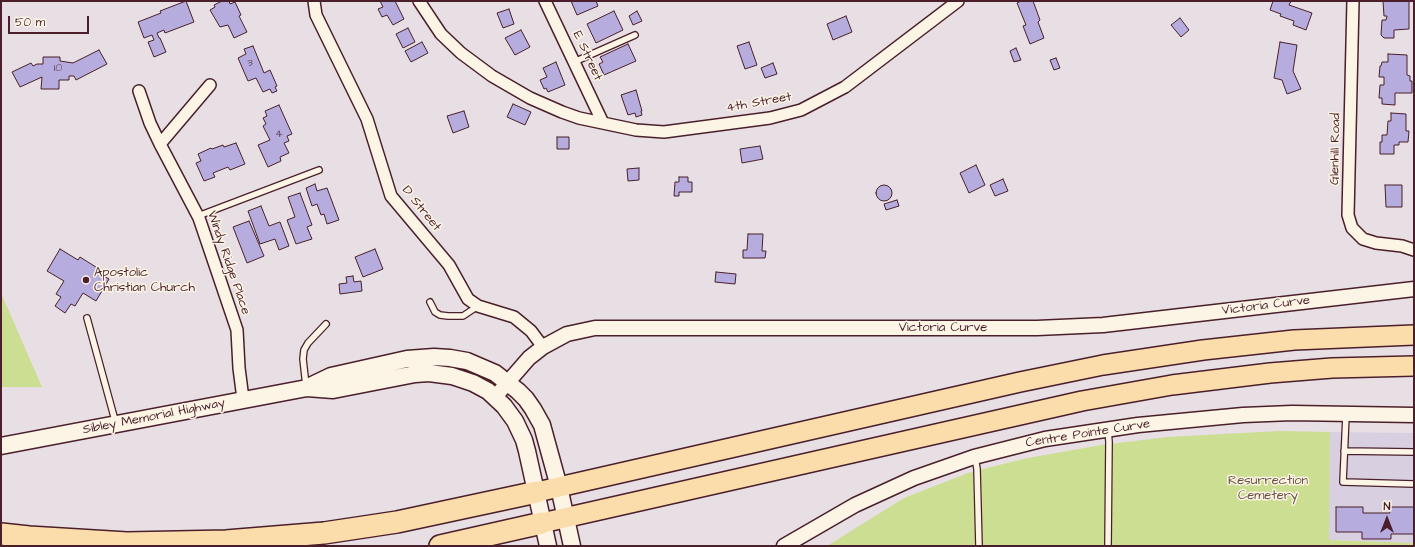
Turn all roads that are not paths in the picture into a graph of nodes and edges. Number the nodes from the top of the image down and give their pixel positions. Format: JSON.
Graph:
{"nodes":[{"id":1,"x":314,"y":1,"type":"edge"},
{"id":2,"x":419,"y":1,"type":"edge"},
{"id":3,"x":545,"y":1,"type":"edge"},
{"id":4,"x":958,"y":1,"type":"edge"},
{"id":5,"x":1353,"y":1,"type":"edge"},
{"id":6,"x":635,"y":35,"type":"dead end"},
{"id":7,"x":574,"y":62,"type":"junction"},
{"id":8,"x":210,"y":85,"type":"dead end"},
{"id":9,"x":139,"y":91,"type":"dead end"},
{"id":10,"x":603,"y":123,"type":"junction"},
{"id":11,"x":160,"y":144,"type":"junction"},
{"id":12,"x":319,"y":170,"type":"dead end"},
{"id":13,"x":198,"y":216,"type":"junction"},
{"id":14,"x":1414,"y":250,"type":"edge"},
{"id":15,"x":1414,"y":289,"type":"edge"},
{"id":16,"x":430,"y":302,"type":"dead end"},
{"id":17,"x":478,"y":306,"type":"junction"},
{"id":18,"x":87,"y":318,"type":"dead end"},
{"id":19,"x":326,"y":324,"type":"dead end"},
{"id":20,"x":1414,"y":335,"type":"edge"},
{"id":21,"x":543,"y":347,"type":"junction"},
{"id":22,"x":1414,"y":366,"type":"edge"},
{"id":23,"x":509,"y":383,"type":"junction"},
{"id":24,"x":306,"y":388,"type":"junction"},
{"id":25,"x":495,"y":397,"type":"junction"},
{"id":26,"x":243,"y":400,"type":"junction"},
{"id":27,"x":1346,"y":415,"type":"junction"},
{"id":28,"x":1414,"y":415,"type":"edge"},
{"id":29,"x":116,"y":424,"type":"junction"},
{"id":30,"x":1108,"y":429,"type":"junction"},
{"id":31,"x":1,"y":446,"type":"edge"},
{"id":32,"x":1344,"y":451,"type":"junction"},
{"id":33,"x":1414,"y":452,"type":"edge"},
{"id":34,"x":974,"y":457,"type":"junction"},
{"id":35,"x":1414,"y":484,"type":"edge"},
{"id":36,"x":560,"y":488,"type":"junction"},
{"id":37,"x":537,"y":492,"type":"junction"},
{"id":38,"x":565,"y":518,"type":"junction"},
{"id":39,"x":542,"y":523,"type":"junction"},
{"id":40,"x":1,"y":534,"type":"edge"},
{"id":41,"x":440,"y":546,"type":"edge"},
{"id":42,"x":548,"y":546,"type":"edge"},
{"id":43,"x":572,"y":546,"type":"edge"},
{"id":44,"x":784,"y":546,"type":"edge"},
{"id":45,"x":979,"y":546,"type":"edge"},
{"id":46,"x":1108,"y":546,"type":"edge"}],
"edges":[{"from":1,"to":17,"type":"street","name":"D Street"},
{"from":2,"to":10,"type":"street","name":"4th Street"},
{"from":3,"to":7,"type":"street","name":"E Street"},
{"from":4,"to":10,"type":"street","name":"4th Street"},
{"from":5,"to":14,"type":"street","name":"Glenhill Road"},
{"from":6,"to":7,"type":"lane"},
{"from":7,"to":10,"type":"street","name":"E Street"},
{"from":8,"to":11,"type":"street"},
{"from":9,"to":11,"type":"street","name":"Windy Ridge Place"},
{"from":11,"to":13,"type":"street","name":"Windy Ridge Place"},
{"from":12,"to":13,"type":"lane"},
{"from":13,"to":26,"type":"street","name":"Windy Ridge Place"},
{"from":15,"to":21,"type":"street","name":"Victoria Curve"},
{"from":16,"to":17,"type":"lane"},
{"from":17,"to":21,"type":"street","name":"D Street"},
{"from":18,"to":29,"type":"lane"},
{"from":19,"to":24,"type":"lane"},
{"from":20,"to":36,"type":"highway"},
{"from":21,"to":23,"type":"street","name":"Victoria Curve"},
{"from":22,"to":38,"type":"highway"},
{"from":23,"to":24,"type":"main road"},
{"from":23,"to":25,"type":"street","name":"Victoria Curve"},
{"from":23,"to":36,"type":"main road"},
{"from":24,"to":25,"type":"main road"},
{"from":24,"to":26,"type":"main road","name":"Sibley Memorial Highway"},
{"from":25,"to":37,"type":"main road"},
{"from":26,"to":29,"type":"main road","name":"Sibley Memorial Highway"},
{"from":27,"to":28,"type":"street","name":"Centre Pointe Curve"},
{"from":27,"to":30,"type":"street","name":"Centre Pointe Curve"},
{"from":27,"to":32,"type":"lane"},
{"from":29,"to":31,"type":"main road","name":"Sibley Memorial Highway"},
{"from":30,"to":34,"type":"street","name":"Centre Pointe Curve"},
{"from":30,"to":46,"type":"lane"},
{"from":32,"to":33,"type":"lane"},
{"from":32,"to":35,"type":"lane"},
{"from":34,"to":44,"type":"street","name":"Centre Pointe Curve"},
{"from":34,"to":45,"type":"lane"},
{"from":36,"to":37,"type":"highway"},
{"from":36,"to":38,"type":"main road"},
{"from":37,"to":39,"type":"main road"},
{"from":37,"to":40,"type":"highway"},
{"from":38,"to":39,"type":"highway"},
{"from":38,"to":43,"type":"main road"},
{"from":39,"to":41,"type":"highway"},
{"from":39,"to":42,"type":"main road"}]}
